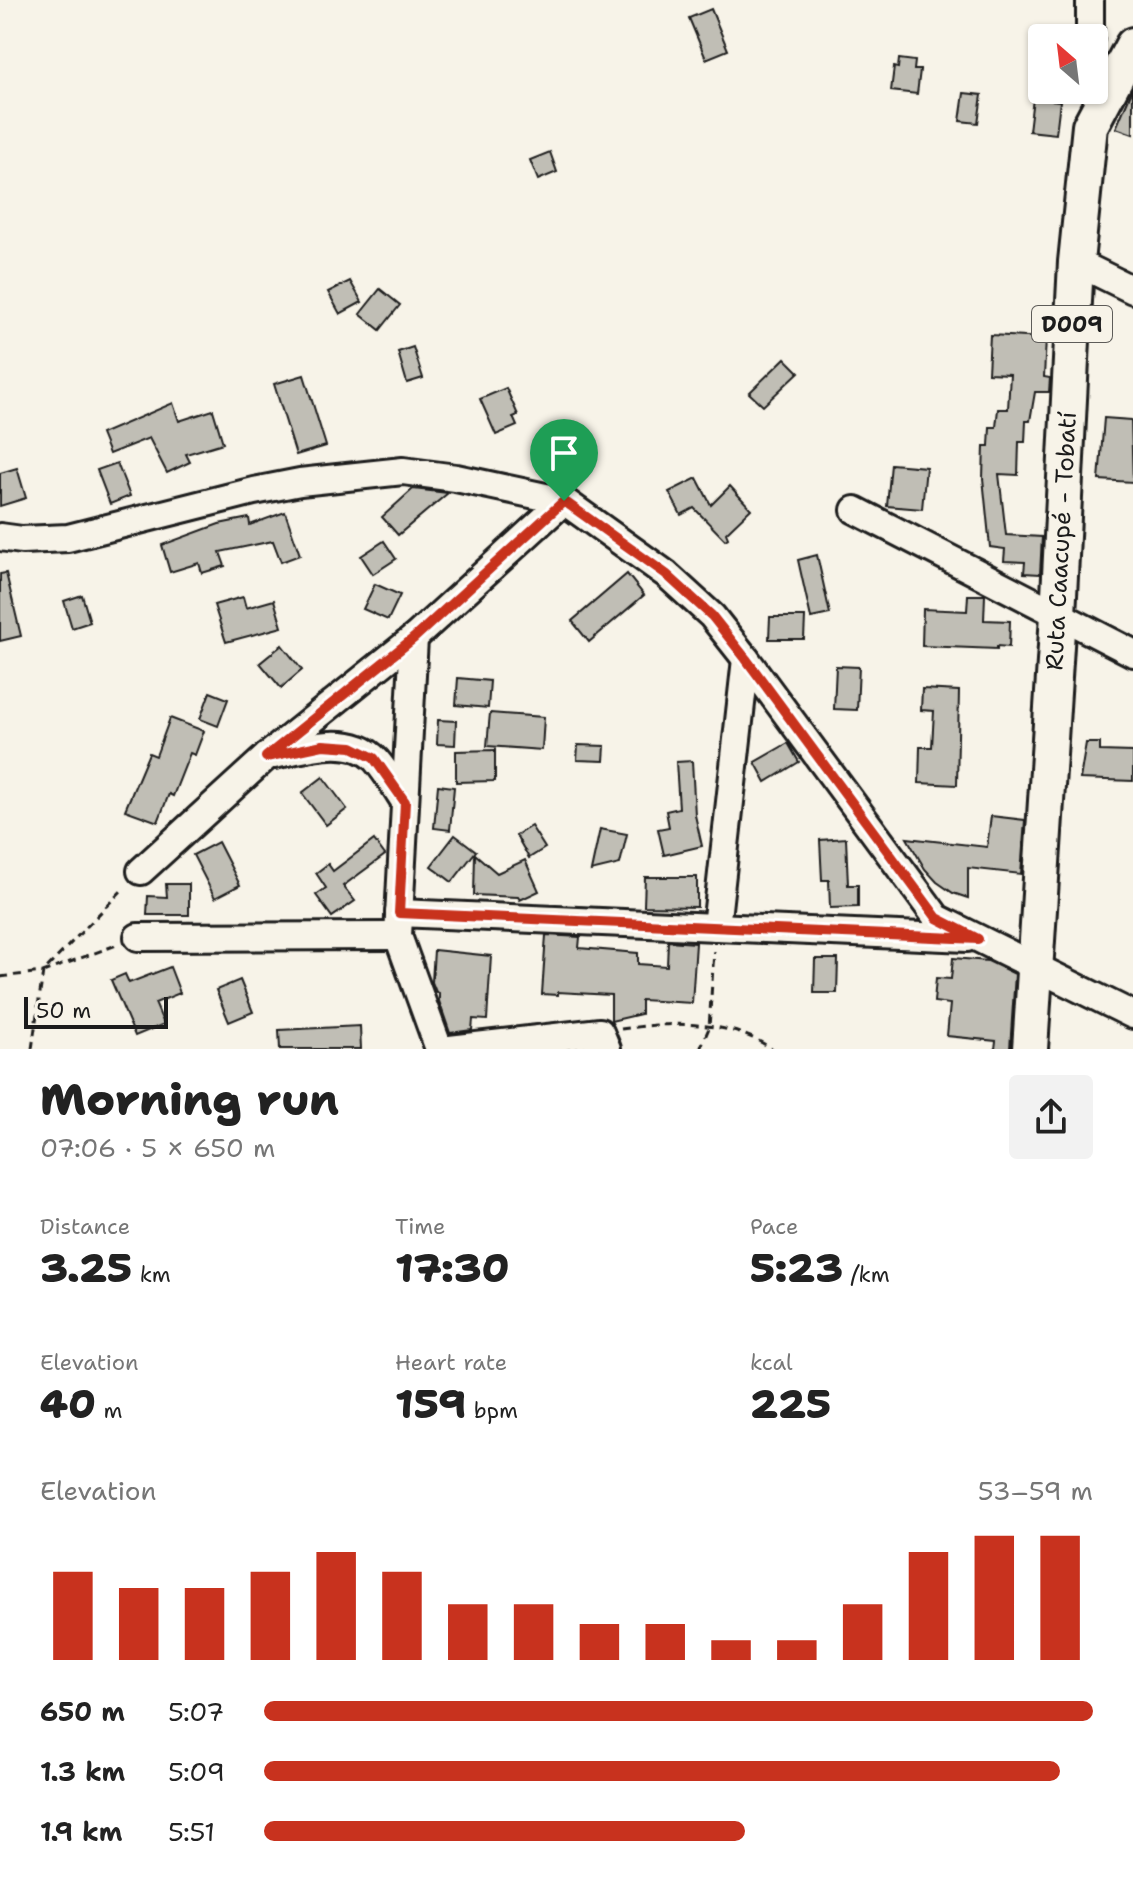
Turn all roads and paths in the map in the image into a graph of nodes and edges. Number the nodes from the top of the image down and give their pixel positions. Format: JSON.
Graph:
{"nodes":[{"id":1,"x":1090,"y":0,"type":"edge"},
{"id":2,"x":1090,"y":24,"type":"edge"},
{"id":3,"x":1133,"y":45,"type":"edge"},
{"id":4,"x":1089,"y":104,"type":"edge"},
{"id":5,"x":1089,"y":133,"type":"junction"},
{"id":6,"x":1076,"y":262,"type":"junction"},
{"id":7,"x":1133,"y":290,"type":"edge"},
{"id":8,"x":564,"y":501,"type":"junction"},
{"id":9,"x":855,"y":510,"type":"dead end"},
{"id":10,"x":0,"y":537,"type":"edge"},
{"id":11,"x":1058,"y":615,"type":"junction"},
{"id":12,"x":414,"y":638,"type":"junction"},
{"id":13,"x":1133,"y":653,"type":"edge"},
{"id":14,"x":746,"y":659,"type":"junction"},
{"id":15,"x":266,"y":757,"type":"junction"},
{"id":16,"x":405,"y":802,"type":"junction"},
{"id":17,"x":141,"y":871,"type":"joint"},
{"id":18,"x":398,"y":925,"type":"junction"},
{"id":19,"x":716,"y":927,"type":"junction"},
{"id":20,"x":138,"y":937,"type":"joint"},
{"id":21,"x":978,"y":939,"type":"junction"},
{"id":22,"x":1035,"y":966,"type":"junction"},
{"id":23,"x":43,"y":972,"type":"junction"},
{"id":24,"x":0,"y":977,"type":"edge"},
{"id":25,"x":1133,"y":1015,"type":"edge"},
{"id":26,"x":709,"y":1028,"type":"junction"},
{"id":27,"x":604,"y":1041,"type":"edge"},
{"id":28,"x":32,"y":1049,"type":"edge"},
{"id":29,"x":439,"y":1049,"type":"edge"},
{"id":30,"x":450,"y":1049,"type":"edge"},
{"id":31,"x":700,"y":1049,"type":"edge"},
{"id":32,"x":772,"y":1049,"type":"edge"},
{"id":33,"x":1030,"y":1049,"type":"edge"}],
"edges":[{"from":1,"to":2,"type":"street"},
{"from":3,"to":5,"type":"main road","name":"Ruta Caacupé - Tobatí","number":"D009"},
{"from":4,"to":5,"type":"street"},
{"from":5,"to":6,"type":"main road","name":"Ruta Caacupé - Tobatí","number":"D009"},
{"from":6,"to":7,"type":"street"},
{"from":6,"to":11,"type":"main road","name":"Ruta Caacupé - Tobatí","number":"D009"},
{"from":8,"to":10,"type":"street"},
{"from":8,"to":12,"type":"street"},
{"from":8,"to":14,"type":"street"},
{"from":9,"to":11,"type":"street"},
{"from":11,"to":13,"type":"street"},
{"from":11,"to":22,"type":"main road","name":"Ruta Caacupé - Tobatí","number":"D009"},
{"from":12,"to":15,"type":"street"},
{"from":12,"to":16,"type":"street"},
{"from":14,"to":19,"type":"street"},
{"from":14,"to":21,"type":"street"},
{"from":15,"to":16,"type":"street"},
{"from":15,"to":17,"type":"street"},
{"from":16,"to":18,"type":"street"},
{"from":17,"to":23,"type":"path"},
{"from":18,"to":19,"type":"street"},
{"from":18,"to":20,"type":"street"},
{"from":18,"to":29,"type":"street"},
{"from":19,"to":21,"type":"street"},
{"from":19,"to":26,"type":"path"},
{"from":20,"to":23,"type":"path"},
{"from":21,"to":22,"type":"street"},
{"from":22,"to":25,"type":"street"},
{"from":22,"to":33,"type":"main road","name":"Ruta Caacupé - Tobatí","number":"D009"},
{"from":23,"to":24,"type":"path"},
{"from":23,"to":28,"type":"path"},
{"from":26,"to":27,"type":"path"},
{"from":26,"to":31,"type":"path"},
{"from":26,"to":32,"type":"path"},
{"from":27,"to":30,"type":"street"}]}
